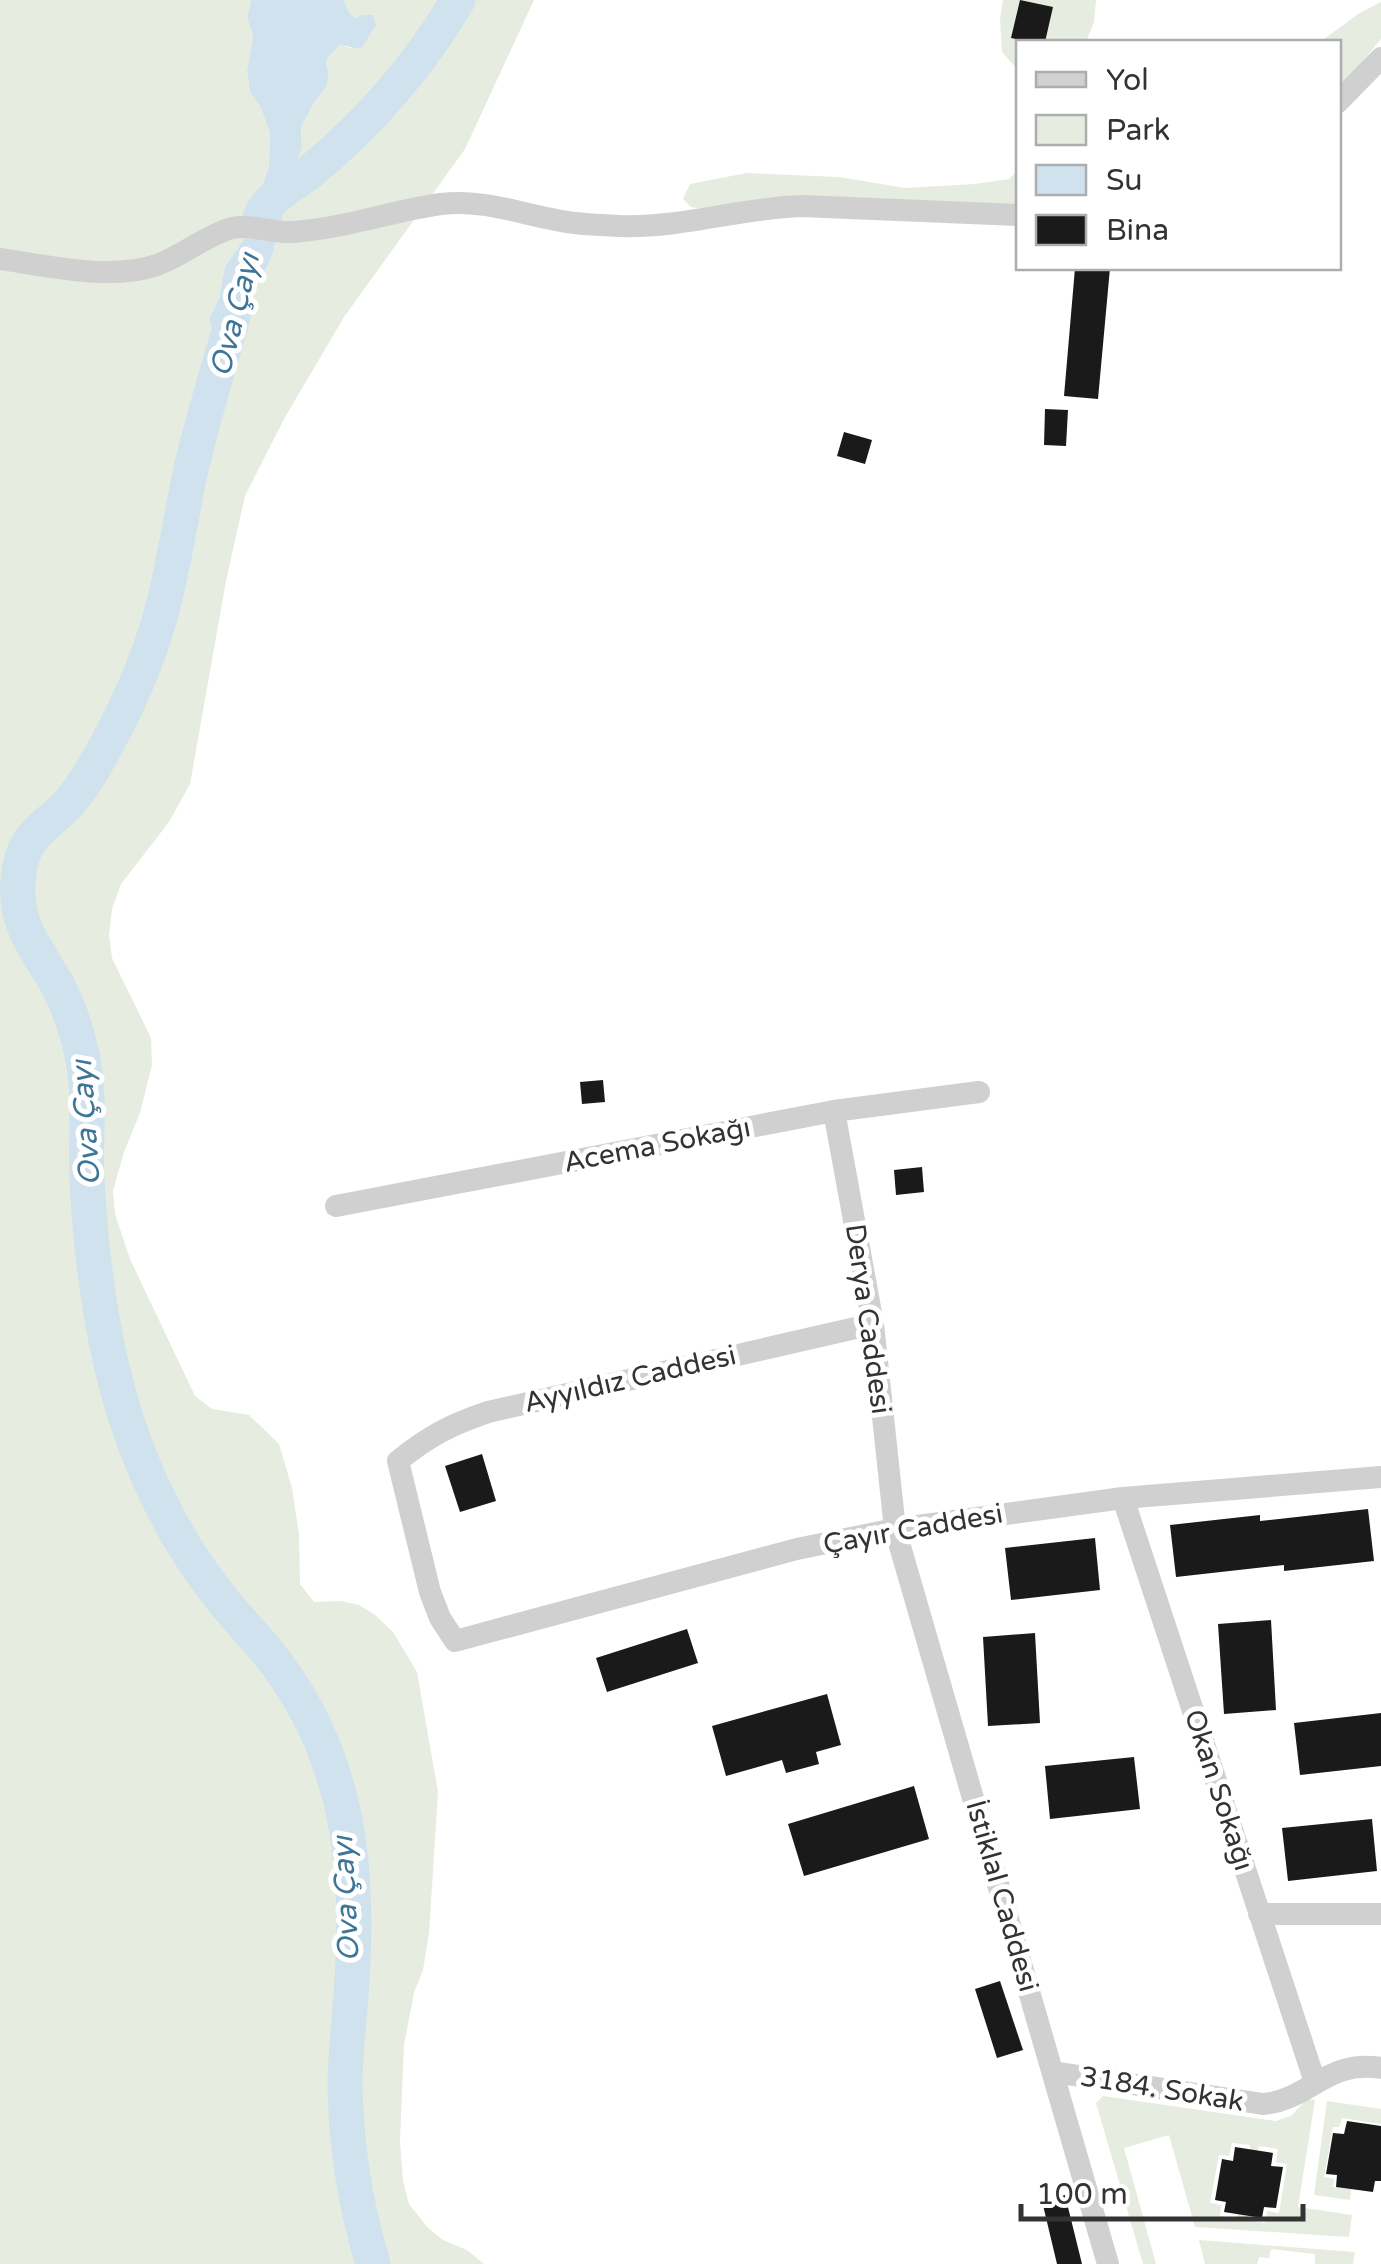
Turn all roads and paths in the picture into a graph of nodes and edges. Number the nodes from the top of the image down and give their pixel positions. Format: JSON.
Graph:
{"nodes":[{"id":1,"x":1381,"y":58,"type":"edge"},
{"id":2,"x":1341,"y":99,"type":"edge"},
{"id":3,"x":1016,"y":214,"type":"edge"},
{"id":4,"x":0,"y":259,"type":"edge"},
{"id":5,"x":980,"y":1092,"type":"dead end"},
{"id":6,"x":834,"y":1111,"type":"junction"},
{"id":7,"x":336,"y":1206,"type":"dead end"},
{"id":8,"x":873,"y":1324,"type":"junction"},
{"id":9,"x":1381,"y":1477,"type":"edge"},
{"id":10,"x":1123,"y":1498,"type":"junction"},
{"id":11,"x":895,"y":1528,"type":"junction"},
{"id":12,"x":455,"y":1641,"type":"joint"},
{"id":13,"x":1259,"y":1914,"type":"junction"},
{"id":14,"x":1381,"y":1914,"type":"edge"},
{"id":15,"x":1381,"y":2068,"type":"edge"},
{"id":16,"x":1053,"y":2072,"type":"junction"},
{"id":17,"x":1314,"y":2082,"type":"junction"},
{"id":18,"x":1108,"y":2264,"type":"edge"}],
"edges":[{"from":1,"to":2,"type":"street"},
{"from":3,"to":4,"type":"street"},
{"from":5,"to":6,"type":"street","name":"Acema Sokağı"},
{"from":6,"to":7,"type":"street","name":"Acema Sokağı"},
{"from":6,"to":8,"type":"street","name":"Derya Caddesi"},
{"from":8,"to":11,"type":"street","name":"Derya Caddesi"},
{"from":8,"to":12,"type":"street","name":"Ayyıldız Caddesi"},
{"from":9,"to":10,"type":"street","name":"Çayır Caddesi"},
{"from":10,"to":11,"type":"street","name":"Çayır Caddesi"},
{"from":10,"to":13,"type":"street","name":"Okan Sokağı"},
{"from":11,"to":12,"type":"street","name":"Çayır Caddesi"},
{"from":11,"to":16,"type":"street","name":"İstiklal Caddesi"},
{"from":13,"to":14,"type":"street"},
{"from":13,"to":17,"type":"street","name":"Okan Sokağı"},
{"from":15,"to":17,"type":"street","name":"3184. Sokak"},
{"from":16,"to":17,"type":"street","name":"3184. Sokak"},
{"from":16,"to":18,"type":"street","name":"İstiklal Caddesi"}]}
